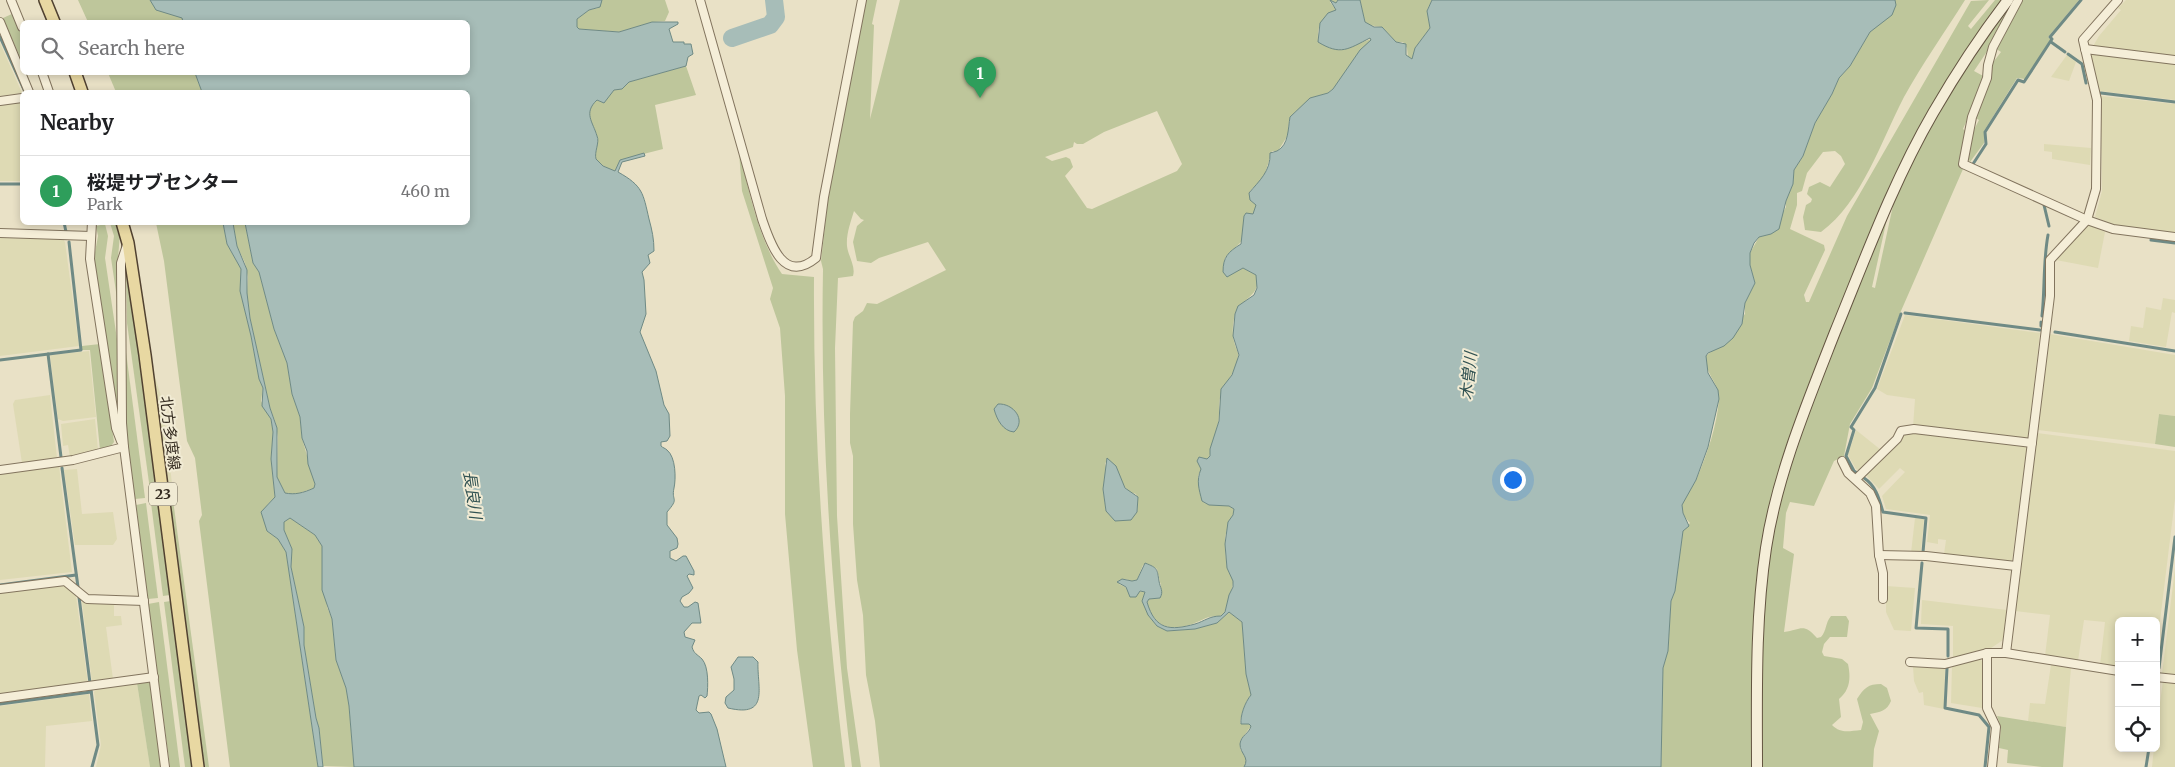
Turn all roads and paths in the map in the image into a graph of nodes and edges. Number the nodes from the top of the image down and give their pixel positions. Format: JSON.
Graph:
{"nodes":[{"id":1,"x":11,"y":0,"type":"edge"},
{"id":2,"x":44,"y":0,"type":"edge"},
{"id":3,"x":700,"y":0,"type":"edge"},
{"id":4,"x":862,"y":0,"type":"edge"},
{"id":5,"x":2008,"y":0,"type":"edge"},
{"id":6,"x":2018,"y":0,"type":"edge"},
{"id":7,"x":2118,"y":0,"type":"edge"},
{"id":8,"x":53,"y":20,"type":"edge"},
{"id":9,"x":0,"y":22,"type":"edge"},
{"id":10,"x":20,"y":22,"type":"edge"},
{"id":11,"x":2085,"y":49,"type":"junction"},
{"id":12,"x":2175,"y":60,"type":"edge"},
{"id":13,"x":20,"y":70,"type":"edge"},
{"id":14,"x":22,"y":75,"type":"edge"},
{"id":15,"x":43,"y":75,"type":"edge"},
{"id":16,"x":76,"y":75,"type":"edge"},
{"id":17,"x":28,"y":90,"type":"edge"},
{"id":18,"x":48,"y":90,"type":"edge"},
{"id":19,"x":81,"y":90,"type":"edge"},
{"id":20,"x":20,"y":98,"type":"edge"},
{"id":21,"x":0,"y":101,"type":"edge"},
{"id":22,"x":2087,"y":220,"type":"junction"},
{"id":23,"x":92,"y":225,"type":"edge"},
{"id":24,"x":123,"y":225,"type":"edge"},
{"id":25,"x":0,"y":233,"type":"edge"},
{"id":26,"x":91,"y":236,"type":"junction"},
{"id":27,"x":2175,"y":237,"type":"edge"},
{"id":28,"x":128,"y":243,"type":"junction"},
{"id":29,"x":2032,"y":443,"type":"junction"},
{"id":30,"x":124,"y":448,"type":"junction"},
{"id":31,"x":1842,"y":461,"type":"dead end"},
{"id":32,"x":0,"y":470,"type":"edge"},
{"id":33,"x":1856,"y":479,"type":"junction"},
{"id":34,"x":1879,"y":555,"type":"junction"},
{"id":35,"x":2016,"y":566,"type":"junction"},
{"id":36,"x":0,"y":589,"type":"edge"},
{"id":37,"x":1884,"y":599,"type":"dead end"},
{"id":38,"x":144,"y":601,"type":"junction"},
{"id":39,"x":1987,"y":653,"type":"junction"},
{"id":40,"x":2006,"y":654,"type":"junction"},
{"id":41,"x":1910,"y":662,"type":"dead end"},
{"id":42,"x":2115,"y":670,"type":"edge"},
{"id":43,"x":154,"y":677,"type":"junction"},
{"id":44,"x":2160,"y":677,"type":"edge"},
{"id":45,"x":2175,"y":679,"type":"edge"},
{"id":46,"x":0,"y":698,"type":"edge"},
{"id":47,"x":166,"y":767,"type":"edge"},
{"id":48,"x":198,"y":767,"type":"edge"},
{"id":49,"x":1757,"y":767,"type":"edge"},
{"id":50,"x":1992,"y":767,"type":"edge"}],
"edges":[{"from":1,"to":10,"type":"street"},
{"from":2,"to":8,"type":"main road"},
{"from":3,"to":4,"type":"street"},
{"from":5,"to":49,"type":"street"},
{"from":6,"to":22,"type":"street"},
{"from":7,"to":11,"type":"street"},
{"from":9,"to":13,"type":"street"},
{"from":11,"to":12,"type":"street"},
{"from":11,"to":22,"type":"street"},
{"from":14,"to":17,"type":"street"},
{"from":15,"to":18,"type":"street"},
{"from":16,"to":19,"type":"main road"},
{"from":20,"to":21,"type":"street"},
{"from":22,"to":27,"type":"street"},
{"from":22,"to":29,"type":"street"},
{"from":23,"to":26,"type":"street"},
{"from":24,"to":28,"type":"main road","name":"北方多度線","number":"23"},
{"from":25,"to":26,"type":"street"},
{"from":26,"to":30,"type":"street"},
{"from":28,"to":30,"type":"street"},
{"from":28,"to":48,"type":"main road","name":"北方多度線","number":"23"},
{"from":29,"to":33,"type":"street"},
{"from":29,"to":35,"type":"street"},
{"from":30,"to":32,"type":"street"},
{"from":30,"to":38,"type":"street"},
{"from":31,"to":33,"type":"street"},
{"from":33,"to":34,"type":"street"},
{"from":34,"to":35,"type":"street"},
{"from":34,"to":37,"type":"street"},
{"from":35,"to":40,"type":"street"},
{"from":36,"to":38,"type":"street"},
{"from":38,"to":43,"type":"street"},
{"from":39,"to":40,"type":"street"},
{"from":39,"to":41,"type":"street"},
{"from":39,"to":50,"type":"street"},
{"from":40,"to":42,"type":"street"},
{"from":43,"to":46,"type":"street"},
{"from":43,"to":47,"type":"street"},
{"from":44,"to":45,"type":"street"}]}
